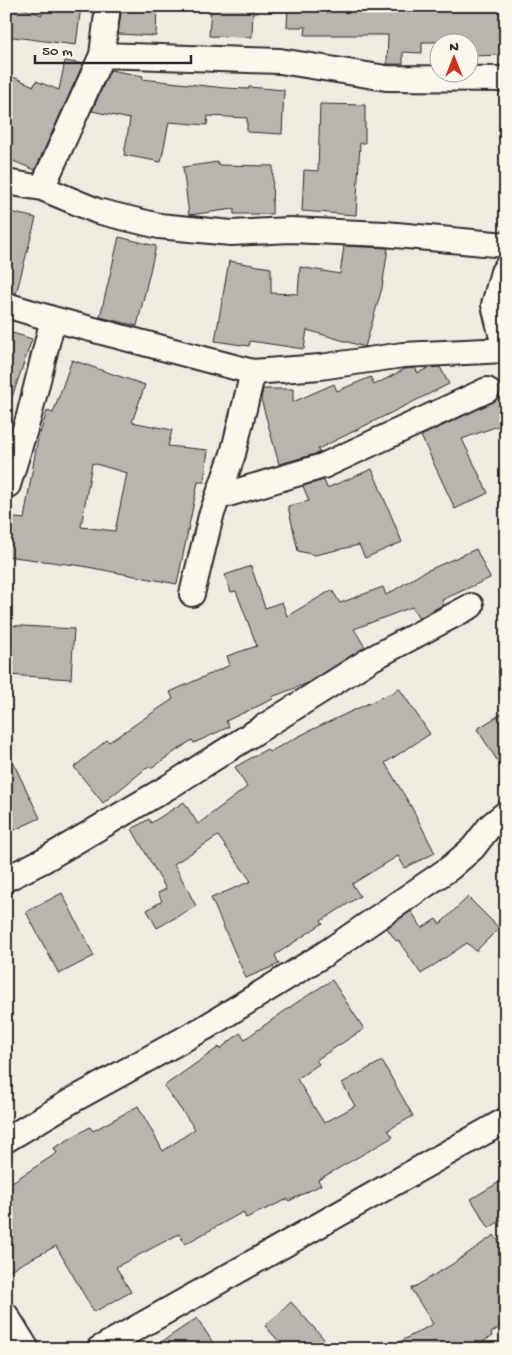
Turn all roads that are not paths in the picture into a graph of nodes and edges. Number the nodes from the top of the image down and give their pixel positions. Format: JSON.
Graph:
{"nodes":[{"id":1,"x":108,"y":6,"type":"edge"},
{"id":2,"x":102,"y":55,"type":"junction"},
{"id":3,"x":506,"y":78,"type":"edge"},
{"id":4,"x":6,"y":182,"type":"edge"},
{"id":5,"x":42,"y":188,"type":"junction"},
{"id":6,"x":506,"y":245,"type":"edge"},
{"id":7,"x":506,"y":268,"type":"edge"},
{"id":8,"x":6,"y":305,"type":"edge"},
{"id":9,"x":53,"y":319,"type":"junction"},
{"id":10,"x":505,"y":350,"type":"edge"},
{"id":11,"x":254,"y":372,"type":"junction"},
{"id":12,"x":487,"y":390,"type":"dead end"},
{"id":13,"x":8,"y":486,"type":"dead end"},
{"id":14,"x":218,"y":497,"type":"junction"},
{"id":15,"x":192,"y":594,"type":"dead end"},
{"id":16,"x":471,"y":606,"type":"dead end"},
{"id":17,"x":506,"y":813,"type":"edge"},
{"id":18,"x":6,"y":879,"type":"edge"},
{"id":19,"x":506,"y":1120,"type":"edge"},
{"id":20,"x":6,"y":1140,"type":"edge"},
{"id":21,"x":6,"y":1315,"type":"edge"},
{"id":22,"x":27,"y":1349,"type":"edge"},
{"id":23,"x":100,"y":1349,"type":"edge"}],
"edges":[{"from":1,"to":2,"type":"street"},
{"from":2,"to":3,"type":"street"},
{"from":2,"to":5,"type":"street"},
{"from":4,"to":5,"type":"street"},
{"from":5,"to":6,"type":"street"},
{"from":7,"to":10,"type":"street"},
{"from":8,"to":9,"type":"street"},
{"from":9,"to":11,"type":"street"},
{"from":9,"to":13,"type":"street"},
{"from":10,"to":11,"type":"street"},
{"from":11,"to":14,"type":"street"},
{"from":12,"to":14,"type":"street"},
{"from":14,"to":15,"type":"street"},
{"from":16,"to":18,"type":"street"},
{"from":17,"to":20,"type":"street"},
{"from":19,"to":23,"type":"street"},
{"from":21,"to":22,"type":"street"}]}
